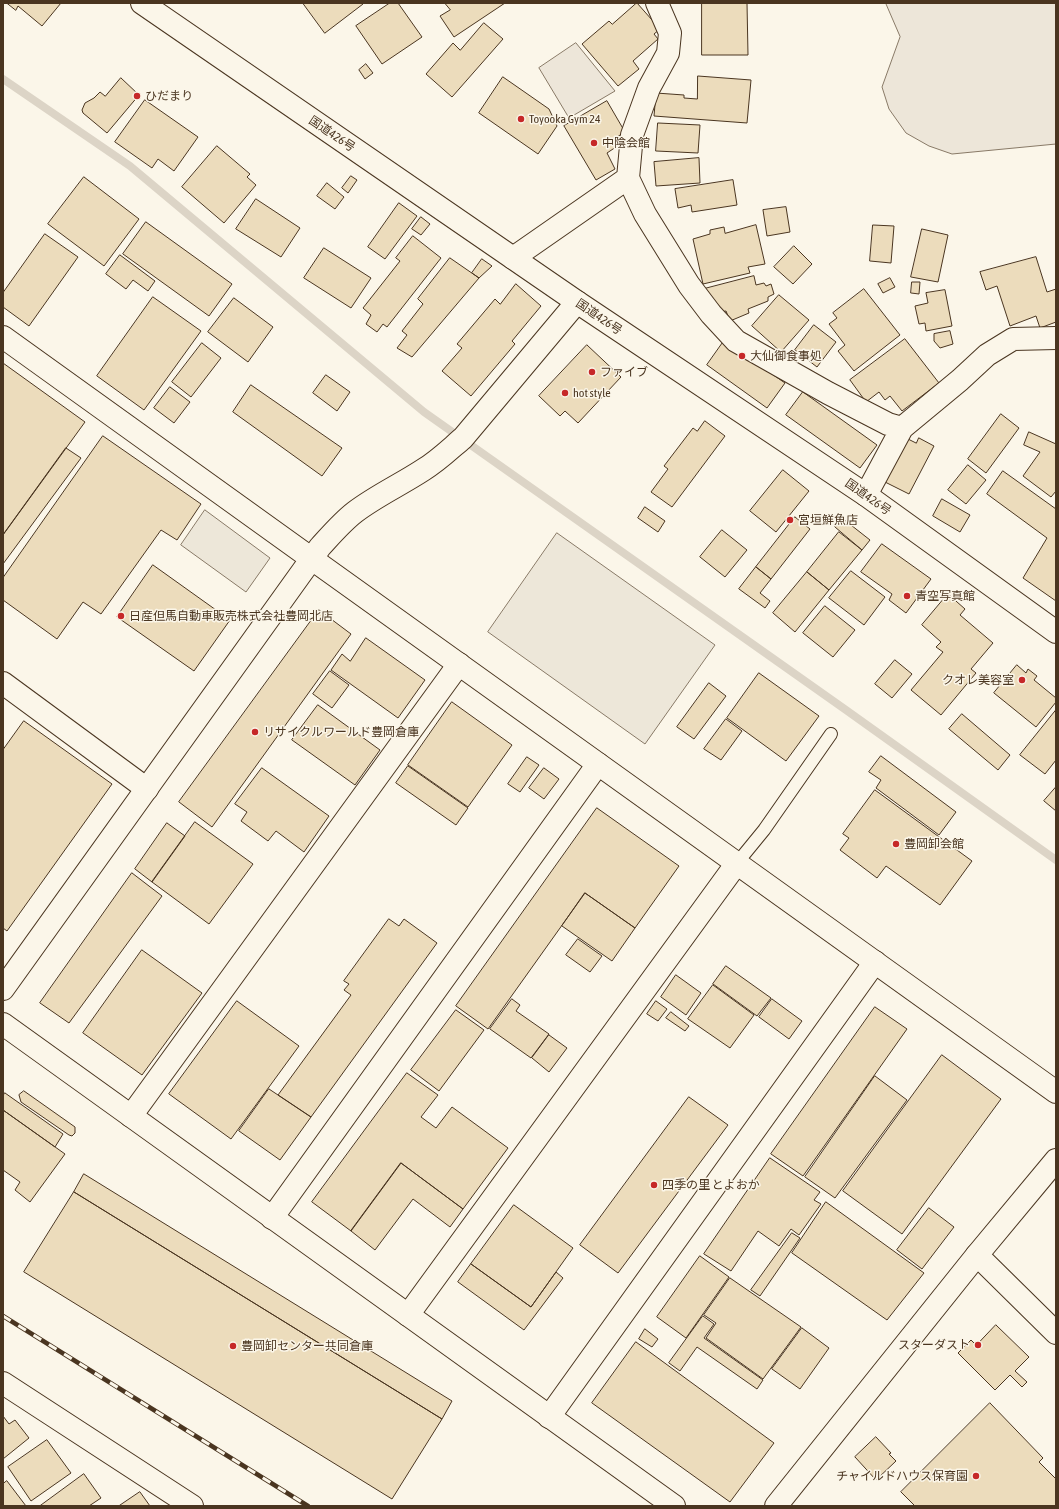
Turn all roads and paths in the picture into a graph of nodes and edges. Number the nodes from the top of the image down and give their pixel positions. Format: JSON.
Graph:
{"nodes":[{"id":1,"x":657,"y":3,"type":"edge"},
{"id":2,"x":147,"y":4,"type":"edge"},
{"id":3,"x":628,"y":178,"type":"junction"},
{"id":4,"x":513,"y":258,"type":"junction"},
{"id":5,"x":577,"y":302,"type":"junction"},
{"id":6,"x":3,"y":337,"type":"edge"},
{"id":7,"x":1056,"y":338,"type":"edge"},
{"id":8,"x":902,"y":428,"type":"junction"},
{"id":9,"x":866,"y":495,"type":"junction"},
{"id":10,"x":312,"y":559,"type":"junction"},
{"id":11,"x":1056,"y":632,"type":"edge"},
{"id":12,"x":459,"y":664,"type":"junction"},
{"id":13,"x":3,"y":684,"type":"edge"},
{"id":14,"x":832,"y":734,"type":"dead end"},
{"id":15,"x":598,"y":764,"type":"junction"},
{"id":16,"x":147,"y":789,"type":"junction"},
{"id":17,"x":737,"y":863,"type":"junction"},
{"id":18,"x":875,"y":962,"type":"junction"},
{"id":19,"x":3,"y":989,"type":"edge"},
{"id":20,"x":3,"y":1024,"type":"edge"},
{"id":21,"x":1056,"y":1092,"type":"edge"},
{"id":22,"x":131,"y":1116,"type":"junction"},
{"id":23,"x":1056,"y":1160,"type":"edge"},
{"id":24,"x":272,"y":1218,"type":"junction"},
{"id":25,"x":977,"y":1255,"type":"junction"},
{"id":26,"x":408,"y":1315,"type":"junction"},
{"id":27,"x":1056,"y":1333,"type":"edge"},
{"id":28,"x":3,"y":1383,"type":"edge"},
{"id":29,"x":549,"y":1417,"type":"junction"},
{"id":30,"x":192,"y":1506,"type":"edge"},
{"id":31,"x":674,"y":1506,"type":"edge"},
{"id":32,"x":776,"y":1506,"type":"edge"}],
"edges":[{"from":1,"to":3,"type":"main road"},
{"from":2,"to":4,"type":"main road","name":"国道426号"},
{"from":3,"to":4,"type":"main road"},
{"from":3,"to":8,"type":"main road"},
{"from":4,"to":5,"type":"main road","name":"国道426号"},
{"from":5,"to":9,"type":"main road","name":"国道426号"},
{"from":5,"to":10,"type":"main road"},
{"from":6,"to":10,"type":"main road"},
{"from":7,"to":8,"type":"main road"},
{"from":8,"to":9,"type":"main road"},
{"from":9,"to":11,"type":"main road","name":"国道426号"},
{"from":10,"to":12,"type":"main road"},
{"from":10,"to":16,"type":"main road"},
{"from":12,"to":15,"type":"main road"},
{"from":12,"to":22,"type":"main road"},
{"from":13,"to":16,"type":"main road"},
{"from":14,"to":17,"type":"lane"},
{"from":15,"to":17,"type":"main road"},
{"from":15,"to":24,"type":"main road"},
{"from":16,"to":19,"type":"main road"},
{"from":17,"to":18,"type":"main road"},
{"from":17,"to":26,"type":"main road"},
{"from":18,"to":21,"type":"main road"},
{"from":18,"to":29,"type":"main road"},
{"from":20,"to":22,"type":"main road"},
{"from":22,"to":24,"type":"main road"},
{"from":23,"to":25,"type":"main road"},
{"from":24,"to":26,"type":"main road"},
{"from":25,"to":27,"type":"main road"},
{"from":25,"to":32,"type":"main road"},
{"from":26,"to":29,"type":"main road"},
{"from":28,"to":30,"type":"main road"},
{"from":29,"to":31,"type":"main road"}]}
